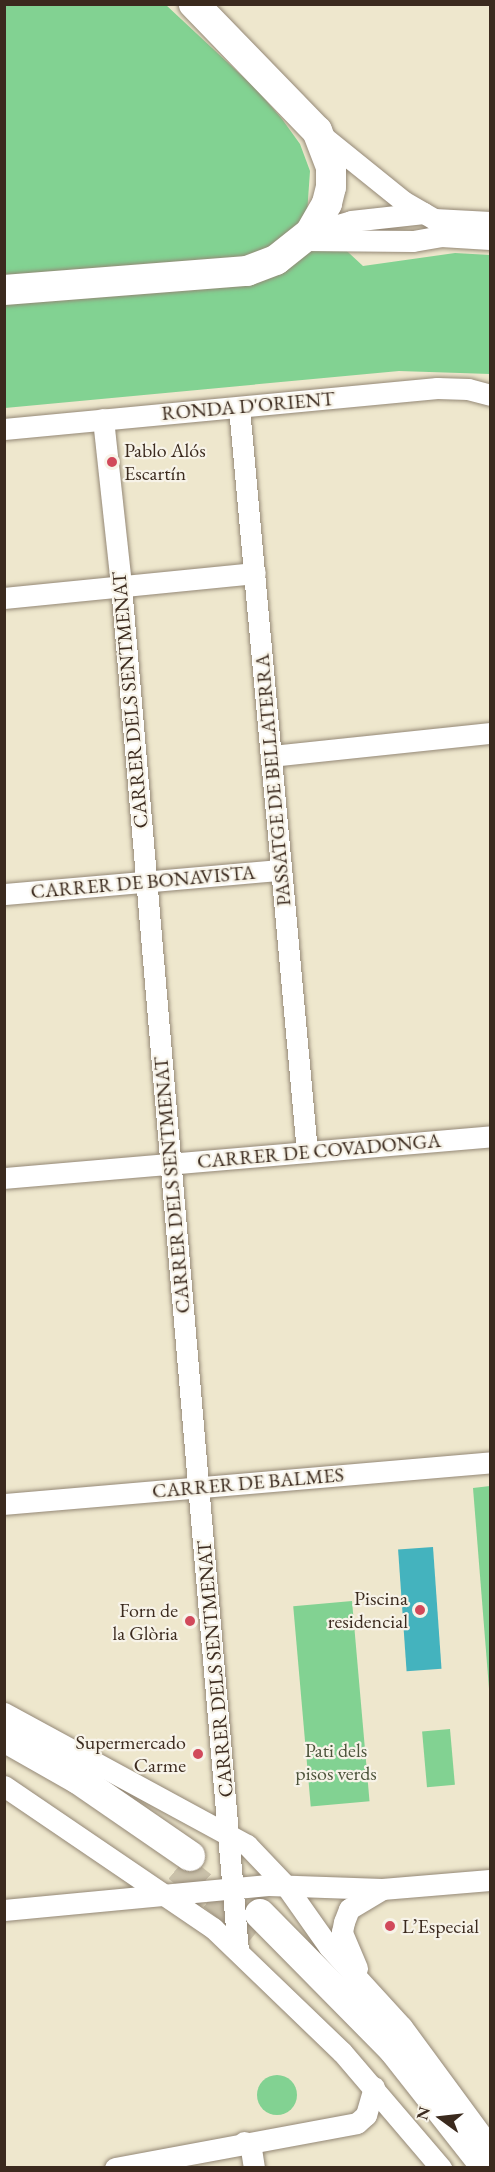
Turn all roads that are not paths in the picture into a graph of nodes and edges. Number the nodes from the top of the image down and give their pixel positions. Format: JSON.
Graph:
{"nodes":[{"id":1,"x":194,"y":4,"type":"edge"},
{"id":2,"x":318,"y":131,"type":"junction"},
{"id":3,"x":424,"y":213,"type":"junction"},
{"id":4,"x":490,"y":222,"type":"edge"},
{"id":5,"x":308,"y":237,"type":"junction"},
{"id":6,"x":490,"y":239,"type":"edge"},
{"id":7,"x":4,"y":290,"type":"edge"},
{"id":8,"x":490,"y":395,"type":"edge"},
{"id":9,"x":239,"y":408,"type":"junction"},
{"id":10,"x":103,"y":419,"type":"junction"},
{"id":11,"x":4,"y":429,"type":"edge"},
{"id":12,"x":255,"y":573,"type":"junction"},
{"id":13,"x":121,"y":586,"type":"junction"},
{"id":14,"x":4,"y":598,"type":"edge"},
{"id":15,"x":490,"y":733,"type":"edge"},
{"id":16,"x":271,"y":756,"type":"junction"},
{"id":17,"x":282,"y":870,"type":"junction"},
{"id":18,"x":146,"y":883,"type":"junction"},
{"id":19,"x":4,"y":894,"type":"edge"},
{"id":20,"x":490,"y":1136,"type":"edge"},
{"id":21,"x":307,"y":1152,"type":"junction"},
{"id":22,"x":170,"y":1165,"type":"junction"},
{"id":23,"x":4,"y":1178,"type":"edge"},
{"id":24,"x":490,"y":1462,"type":"edge"},
{"id":25,"x":199,"y":1487,"type":"junction"},
{"id":26,"x":4,"y":1504,"type":"edge"},
{"id":27,"x":4,"y":1713,"type":"edge"},
{"id":28,"x":4,"y":1737,"type":"edge"},
{"id":29,"x":4,"y":1757,"type":"edge"},
{"id":30,"x":4,"y":1786,"type":"edge"},
{"id":31,"x":228,"y":1832,"type":"junction"},
{"id":32,"x":490,"y":1880,"type":"edge"},
{"id":33,"x":286,"y":1886,"type":"junction"},
{"id":34,"x":382,"y":1889,"type":"junction"},
{"id":35,"x":167,"y":1896,"type":"junction"},
{"id":36,"x":4,"y":1910,"type":"edge"},
{"id":37,"x":247,"y":1915,"type":"junction"},
{"id":38,"x":370,"y":1989,"type":"junction"},
{"id":39,"x":374,"y":2087,"type":"junction"},
{"id":40,"x":244,"y":2142,"type":"junction"},
{"id":41,"x":490,"y":2148,"type":"edge"},
{"id":42,"x":115,"y":2168,"type":"edge"},
{"id":43,"x":255,"y":2168,"type":"edge"},
{"id":44,"x":441,"y":2168,"type":"edge"},
{"id":45,"x":468,"y":2168,"type":"edge"},
{"id":46,"x":487,"y":2168,"type":"edge"}],
"edges":[{"from":1,"to":2,"type":"street"},
{"from":2,"to":3,"type":"street"},
{"from":2,"to":5,"type":"street"},
{"from":3,"to":4,"type":"street"},
{"from":3,"to":5,"type":"street"},
{"from":5,"to":6,"type":"street"},
{"from":5,"to":7,"type":"street"},
{"from":8,"to":9,"type":"street","name":"RONDA D'ORIENT"},
{"from":9,"to":10,"type":"street","name":"RONDA D'ORIENT"},
{"from":9,"to":12,"type":"street","name":"PASSATGE DE BELLATERRA"},
{"from":10,"to":11,"type":"street","name":"RONDA D'ORIENT"},
{"from":10,"to":13,"type":"street","name":"CARRER DELS SENTMENAT"},
{"from":12,"to":13,"type":"street"},
{"from":12,"to":16,"type":"street","name":"PASSATGE DE BELLATERRA"},
{"from":13,"to":14,"type":"street"},
{"from":13,"to":18,"type":"street","name":"CARRER DELS SENTMENAT"},
{"from":15,"to":16,"type":"street"},
{"from":16,"to":17,"type":"street","name":"PASSATGE DE BELLATERRA"},
{"from":17,"to":18,"type":"street","name":"CARRER DE BONAVISTA"},
{"from":17,"to":21,"type":"street","name":"PASSATGE DE BELLATERRA"},
{"from":18,"to":19,"type":"street","name":"CARRER DE BONAVISTA"},
{"from":18,"to":22,"type":"street","name":"CARRER DELS SENTMENAT"},
{"from":20,"to":21,"type":"street","name":"CARRER DE COVADONGA"},
{"from":21,"to":22,"type":"street","name":"CARRER DE COVADONGA"},
{"from":22,"to":23,"type":"street","name":"CARRER DE COVADONGA"},
{"from":22,"to":25,"type":"street","name":"CARRER DELS SENTMENAT"},
{"from":24,"to":25,"type":"street","name":"CARRER DE BALMES"},
{"from":25,"to":26,"type":"street","name":"CARRER DE BALMES"},
{"from":25,"to":31,"type":"street","name":"CARRER DELS SENTMENAT"},
{"from":27,"to":31,"type":"street"},
{"from":28,"to":29,"type":"street"},
{"from":30,"to":35,"type":"street"},
{"from":31,"to":33,"type":"street"},
{"from":31,"to":37,"type":"street","name":"CARRER DELS SENTMENAT"},
{"from":32,"to":34,"type":"street"},
{"from":33,"to":34,"type":"street"},
{"from":33,"to":37,"type":"street"},
{"from":33,"to":38,"type":"street"},
{"from":34,"to":38,"type":"street"},
{"from":35,"to":36,"type":"street"},
{"from":35,"to":37,"type":"street"},
{"from":35,"to":37,"type":"street"},
{"from":37,"to":39,"type":"street"},
{"from":37,"to":45,"type":"street"},
{"from":37,"to":46,"type":"street"},
{"from":38,"to":41,"type":"street"},
{"from":39,"to":40,"type":"street"},
{"from":39,"to":44,"type":"street"},
{"from":40,"to":42,"type":"street"},
{"from":40,"to":43,"type":"street"}]}
